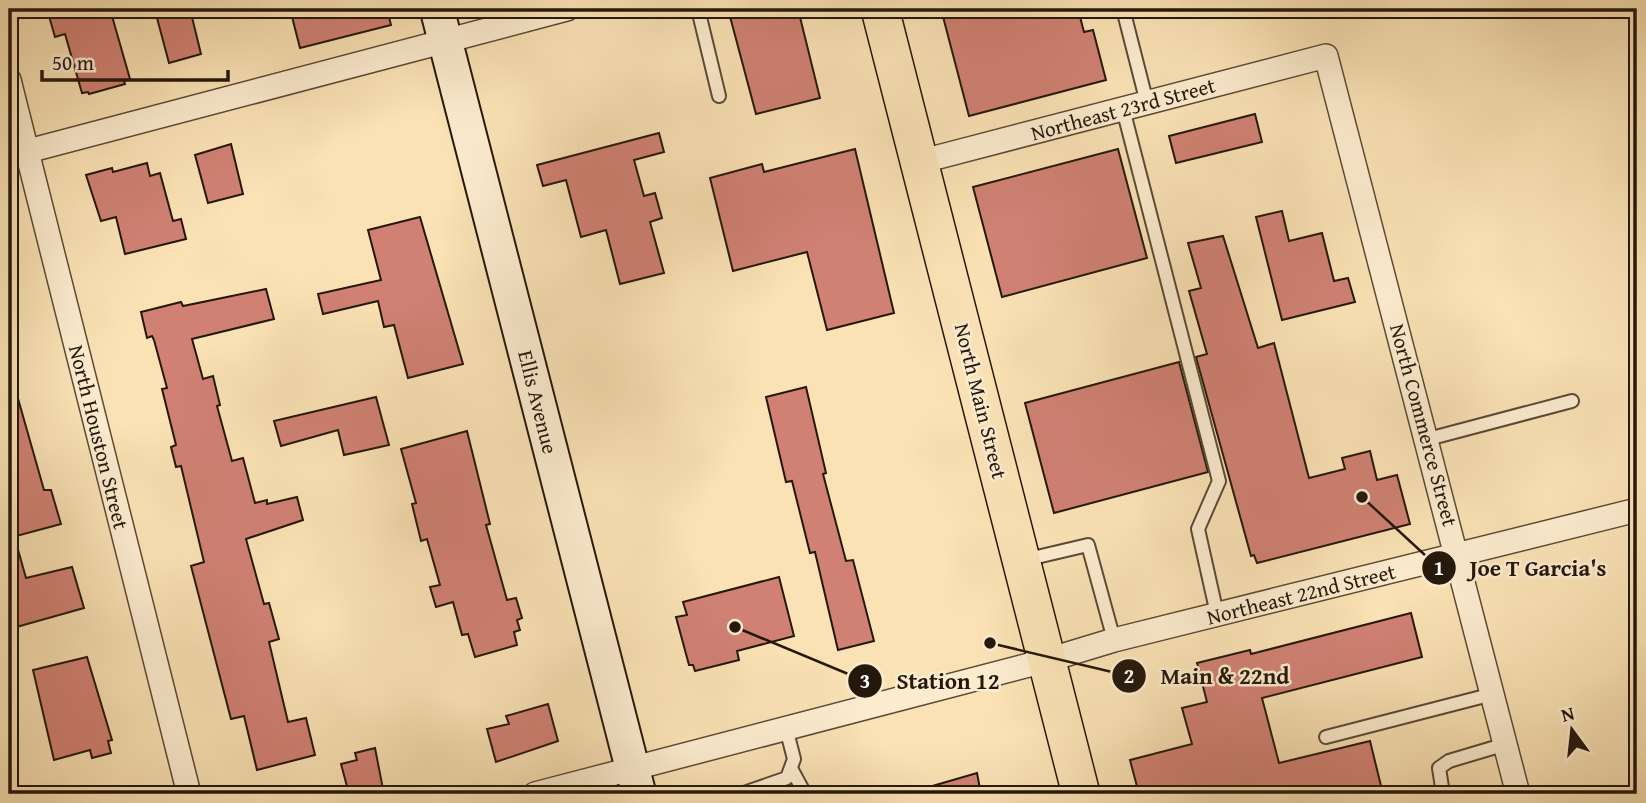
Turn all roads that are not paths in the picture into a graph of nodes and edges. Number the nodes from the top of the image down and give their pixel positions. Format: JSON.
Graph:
{"nodes":[{"id":1,"x":436,"y":9,"type":"edge"},
{"id":2,"x":568,"y":9,"type":"edge"},
{"id":3,"x":698,"y":9,"type":"edge"},
{"id":4,"x":880,"y":9,"type":"edge"},
{"id":5,"x":1123,"y":9,"type":"edge"},
{"id":6,"x":445,"y":41,"type":"junction"},
{"id":7,"x":1326,"y":56,"type":"joint"},
{"id":8,"x":9,"y":80,"type":"edge"},
{"id":9,"x":719,"y":96,"type":"dead end"},
{"id":10,"x":1147,"y":103,"type":"junction"},
{"id":11,"x":1123,"y":109,"type":"junction"},
{"id":12,"x":18,"y":153,"type":"edge"},
{"id":13,"x":919,"y":162,"type":"junction"},
{"id":14,"x":1572,"y":401,"type":"dead end"},
{"id":15,"x":1427,"y":439,"type":"junction"},
{"id":16,"x":1637,"y":510,"type":"edge"},
{"id":17,"x":1458,"y":555,"type":"junction"},
{"id":18,"x":1022,"y":561,"type":"junction"},
{"id":19,"x":1217,"y":614,"type":"junction"},
{"id":20,"x":1114,"y":640,"type":"junction"},
{"id":21,"x":1048,"y":660,"type":"junction"},
{"id":22,"x":1493,"y":694,"type":"junction"},
{"id":23,"x":786,"y":728,"type":"junction"},
{"id":24,"x":1326,"y":737,"type":"dead end"},
{"id":25,"x":1506,"y":744,"type":"junction"},
{"id":26,"x":792,"y":770,"type":"junction"},
{"id":27,"x":636,"y":781,"type":"edge"},
{"id":28,"x":189,"y":794,"type":"edge"},
{"id":29,"x":535,"y":794,"type":"edge"},
{"id":30,"x":741,"y":794,"type":"edge"},
{"id":31,"x":805,"y":794,"type":"edge"},
{"id":32,"x":1081,"y":794,"type":"edge"},
{"id":33,"x":1443,"y":794,"type":"edge"},
{"id":34,"x":1518,"y":794,"type":"edge"}],
"edges":[{"from":1,"to":6,"type":"street","name":"Ellis Avenue"},
{"from":2,"to":6,"type":"street"},
{"from":3,"to":9,"type":"lane"},
{"from":4,"to":13,"type":"main road","name":"North Main Street"},
{"from":5,"to":10,"type":"lane"},
{"from":6,"to":12,"type":"street"},
{"from":6,"to":27,"type":"street","name":"Ellis Avenue"},
{"from":7,"to":10,"type":"street","name":"Northeast 23rd Street"},
{"from":7,"to":15,"type":"street","name":"North Commerce Street"},
{"from":8,"to":12,"type":"street","name":"North Houston Street"},
{"from":10,"to":11,"type":"street","name":"Northeast 23rd Street"},
{"from":11,"to":13,"type":"street","name":"Northeast 23rd Street"},
{"from":11,"to":19,"type":"lane"},
{"from":12,"to":28,"type":"street","name":"North Houston Street"},
{"from":13,"to":18,"type":"main road","name":"North Main Street"},
{"from":14,"to":15,"type":"lane"},
{"from":15,"to":17,"type":"street","name":"North Commerce Street"},
{"from":16,"to":17,"type":"street","name":"Northeast 22nd Street"},
{"from":17,"to":19,"type":"street","name":"Northeast 22nd Street"},
{"from":17,"to":22,"type":"street","name":"North Commerce Street"},
{"from":18,"to":20,"type":"lane"},
{"from":18,"to":21,"type":"main road","name":"North Main Street"},
{"from":19,"to":20,"type":"street","name":"Northeast 22nd Street"},
{"from":20,"to":21,"type":"street","name":"Northeast 22nd Street"},
{"from":21,"to":23,"type":"street","name":"Northeast 22nd Street"},
{"from":21,"to":32,"type":"main road","name":"North Main Street"},
{"from":22,"to":24,"type":"lane"},
{"from":22,"to":25,"type":"street","name":"North Commerce Street"},
{"from":23,"to":26,"type":"lane"},
{"from":23,"to":27,"type":"street","name":"Northeast 22nd Street"},
{"from":25,"to":33,"type":"lane"},
{"from":25,"to":34,"type":"street","name":"North Commerce Street"},
{"from":26,"to":30,"type":"lane"},
{"from":26,"to":31,"type":"lane"},
{"from":27,"to":29,"type":"street","name":"Northeast 22nd Street"}]}
